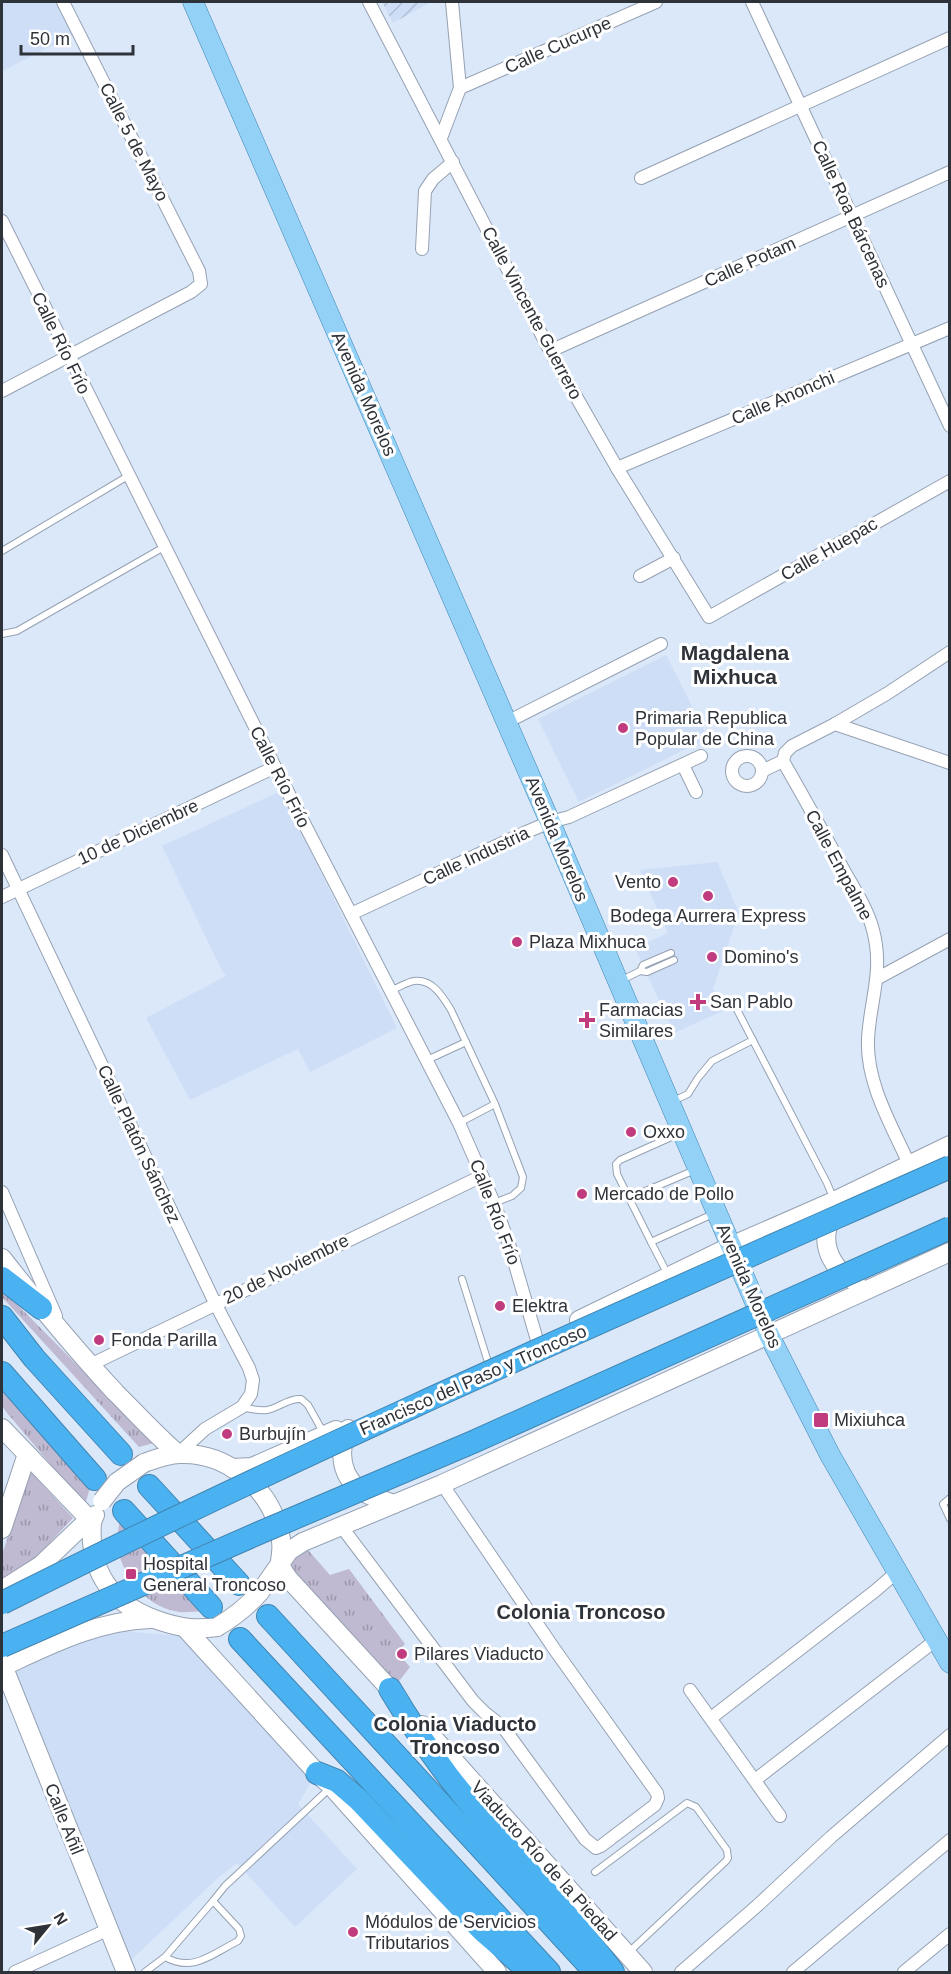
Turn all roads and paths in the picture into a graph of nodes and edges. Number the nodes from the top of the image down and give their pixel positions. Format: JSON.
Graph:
{"nodes":[{"id":1,"x":63,"y":2,"type":"edge"},
{"id":2,"x":193,"y":2,"type":"edge"},
{"id":3,"x":369,"y":2,"type":"edge"},
{"id":4,"x":452,"y":2,"type":"edge"},
{"id":5,"x":656,"y":2,"type":"edge"},
{"id":6,"x":752,"y":2,"type":"edge"},
{"id":7,"x":950,"y":38,"type":"edge"},
{"id":8,"x":460,"y":88,"type":"junction"},
{"id":9,"x":801,"y":105,"type":"junction"},
{"id":10,"x":441,"y":138,"type":"junction"},
{"id":11,"x":453,"y":162,"type":"junction"},
{"id":12,"x":950,"y":172,"type":"edge"},
{"id":13,"x":641,"y":178,"type":"dead end"},
{"id":14,"x":852,"y":215,"type":"junction"},
{"id":15,"x":2,"y":221,"type":"edge"},
{"id":16,"x":422,"y":249,"type":"dead end"},
{"id":17,"x":950,"y":328,"type":"edge"},
{"id":18,"x":910,"y":344,"type":"junction"},
{"id":19,"x":550,"y":351,"type":"junction"},
{"id":20,"x":68,"y":357,"type":"junction"},
{"id":21,"x":2,"y":391,"type":"edge"},
{"id":22,"x":950,"y":426,"type":"edge"},
{"id":23,"x":617,"y":468,"type":"junction"},
{"id":24,"x":128,"y":476,"type":"junction"},
{"id":25,"x":950,"y":481,"type":"edge"},
{"id":26,"x":164,"y":547,"type":"junction"},
{"id":27,"x":2,"y":550,"type":"edge"},
{"id":28,"x":674,"y":558,"type":"junction"},
{"id":29,"x":640,"y":576,"type":"dead end"},
{"id":30,"x":709,"y":617,"type":"joint"},
{"id":31,"x":2,"y":634,"type":"edge"},
{"id":32,"x":661,"y":644,"type":"dead end"},
{"id":33,"x":950,"y":652,"type":"edge"},
{"id":34,"x":507,"y":723,"type":"junction"},
{"id":35,"x":835,"y":724,"type":"junction"},
{"id":36,"x":701,"y":756,"type":"dead end"},
{"id":37,"x":783,"y":761,"type":"junction"},
{"id":38,"x":950,"y":763,"type":"edge"},
{"id":39,"x":683,"y":765,"type":"junction"},
{"id":40,"x":275,"y":767,"type":"junction"},
{"id":41,"x":762,"y":771,"type":"dead end"},
{"id":42,"x":696,"y":792,"type":"dead end"},
{"id":43,"x":550,"y":822,"type":"junction"},
{"id":44,"x":2,"y":855,"type":"edge"},
{"id":45,"x":18,"y":889,"type":"junction"},
{"id":46,"x":2,"y":897,"type":"edge"},
{"id":47,"x":351,"y":914,"type":"junction"},
{"id":48,"x":950,"y":939,"type":"edge"},
{"id":49,"x":673,"y":956,"type":"dead end"},
{"id":50,"x":878,"y":978,"type":"junction"},
{"id":51,"x":618,"y":981,"type":"junction"},
{"id":52,"x":391,"y":990,"type":"junction"},
{"id":53,"x":732,"y":1000,"type":"dead end"},
{"id":54,"x":753,"y":1040,"type":"junction"},
{"id":55,"x":466,"y":1042,"type":"junction"},
{"id":56,"x":428,"y":1060,"type":"junction"},
{"id":57,"x":670,"y":1102,"type":"junction"},
{"id":58,"x":495,"y":1104,"type":"junction"},
{"id":59,"x":459,"y":1123,"type":"junction"},
{"id":60,"x":682,"y":1132,"type":"junction"},
{"id":61,"x":950,"y":1146,"type":"edge"},
{"id":62,"x":909,"y":1164,"type":"junction"},
{"id":63,"x":950,"y":1167,"type":"edge"},
{"id":64,"x":698,"y":1169,"type":"junction"},
{"id":65,"x":482,"y":1176,"type":"junction"},
{"id":66,"x":2,"y":1192,"type":"edge"},
{"id":67,"x":629,"y":1198,"type":"junction"},
{"id":68,"x":834,"y":1201,"type":"junction"},
{"id":69,"x":494,"y":1203,"type":"junction"},
{"id":70,"x":717,"y":1212,"type":"junction"},
{"id":71,"x":950,"y":1228,"type":"edge"},
{"id":72,"x":651,"y":1242,"type":"junction"},
{"id":73,"x":731,"y":1246,"type":"junction"},
{"id":74,"x":950,"y":1252,"type":"edge"},
{"id":75,"x":2,"y":1258,"type":"edge"},
{"id":76,"x":669,"y":1277,"type":"junction"},
{"id":77,"x":2,"y":1278,"type":"edge"},
{"id":78,"x":462,"y":1279,"type":"dead end"},
{"id":79,"x":875,"y":1285,"type":"junction"},
{"id":80,"x":214,"y":1303,"type":"junction"},
{"id":81,"x":41,"y":1308,"type":"junction"},
{"id":82,"x":2,"y":1317,"type":"edge"},
{"id":83,"x":63,"y":1334,"type":"junction"},
{"id":84,"x":769,"y":1335,"type":"junction"},
{"id":85,"x":537,"y":1340,"type":"junction"},
{"id":86,"x":488,"y":1362,"type":"junction"},
{"id":87,"x":90,"y":1365,"type":"junction"},
{"id":88,"x":2,"y":1373,"type":"edge"},
{"id":89,"x":242,"y":1407,"type":"junction"},
{"id":90,"x":352,"y":1423,"type":"junction"},
{"id":91,"x":2,"y":1428,"type":"edge"},
{"id":92,"x":325,"y":1436,"type":"junction"},
{"id":93,"x":27,"y":1454,"type":"junction"},
{"id":94,"x":121,"y":1454,"type":"dead end"},
{"id":95,"x":178,"y":1454,"type":"junction"},
{"id":96,"x":232,"y":1468,"type":"junction"},
{"id":97,"x":95,"y":1479,"type":"dead end"},
{"id":98,"x":442,"y":1484,"type":"junction"},
{"id":99,"x":149,"y":1486,"type":"dead end"},
{"id":100,"x":950,"y":1498,"type":"edge"},
{"id":101,"x":394,"y":1504,"type":"junction"},
{"id":102,"x":124,"y":1511,"type":"dead end"},
{"id":103,"x":950,"y":1519,"type":"edge"},
{"id":104,"x":92,"y":1522,"type":"junction"},
{"id":105,"x":341,"y":1526,"type":"junction"},
{"id":106,"x":2,"y":1529,"type":"edge"},
{"id":107,"x":280,"y":1562,"type":"junction"},
{"id":108,"x":897,"y":1572,"type":"junction"},
{"id":109,"x":249,"y":1588,"type":"junction"},
{"id":110,"x":2,"y":1590,"type":"edge"},
{"id":111,"x":2,"y":1603,"type":"edge"},
{"id":112,"x":268,"y":1616,"type":"dead end"},
{"id":113,"x":214,"y":1617,"type":"junction"},
{"id":114,"x":160,"y":1621,"type":"junction"},
{"id":115,"x":185,"y":1628,"type":"junction"},
{"id":116,"x":240,"y":1639,"type":"dead end"},
{"id":117,"x":936,"y":1640,"type":"junction"},
{"id":118,"x":2,"y":1660,"type":"edge"},
{"id":119,"x":950,"y":1663,"type":"edge"},
{"id":120,"x":390,"y":1689,"type":"junction"},
{"id":121,"x":690,"y":1690,"type":"dead end"},
{"id":122,"x":711,"y":1718,"type":"junction"},
{"id":123,"x":950,"y":1736,"type":"edge"},
{"id":124,"x":328,"y":1780,"type":"junction"},
{"id":125,"x":755,"y":1780,"type":"junction"},
{"id":126,"x":780,"y":1816,"type":"dead end"},
{"id":127,"x":950,"y":1840,"type":"edge"},
{"id":128,"x":595,"y":1872,"type":"dead end"},
{"id":129,"x":213,"y":1901,"type":"junction"},
{"id":130,"x":108,"y":1930,"type":"junction"},
{"id":131,"x":950,"y":1934,"type":"edge"},
{"id":132,"x":627,"y":1954,"type":"junction"},
{"id":133,"x":165,"y":1957,"type":"junction"},
{"id":134,"x":15,"y":1972,"type":"edge"},
{"id":135,"x":126,"y":1972,"type":"edge"},
{"id":136,"x":145,"y":1972,"type":"edge"},
{"id":137,"x":497,"y":1972,"type":"edge"},
{"id":138,"x":530,"y":1972,"type":"edge"},
{"id":139,"x":549,"y":1972,"type":"edge"},
{"id":140,"x":595,"y":1972,"type":"edge"},
{"id":141,"x":613,"y":1972,"type":"edge"},
{"id":142,"x":643,"y":1972,"type":"edge"},
{"id":143,"x":681,"y":1972,"type":"edge"},
{"id":144,"x":793,"y":1972,"type":"edge"},
{"id":145,"x":904,"y":1972,"type":"edge"}],
"edges":[{"from":1,"to":20,"type":"street","name":"Calle 5 de Mayo"},
{"from":2,"to":34,"type":"main road","name":"Avenida Morelos"},
{"from":3,"to":10,"type":"street","name":"Calle Vincente Guerrero"},
{"from":4,"to":8,"type":"street"},
{"from":5,"to":8,"type":"street","name":"Calle Cucurpe"},
{"from":6,"to":9,"type":"street","name":"Calle Roa Bárcenas"},
{"from":7,"to":9,"type":"street"},
{"from":8,"to":10,"type":"street"},
{"from":9,"to":13,"type":"street"},
{"from":9,"to":14,"type":"street","name":"Calle Roa Bárcenas"},
{"from":10,"to":11,"type":"street","name":"Calle Vincente Guerrero"},
{"from":11,"to":16,"type":"street"},
{"from":11,"to":19,"type":"street","name":"Calle Vincente Guerrero"},
{"from":12,"to":14,"type":"street","name":"Calle Potam"},
{"from":14,"to":18,"type":"street","name":"Calle Roa Bárcenas"},
{"from":14,"to":19,"type":"street","name":"Calle Potam"},
{"from":15,"to":20,"type":"street","name":"Calle Río Frío"},
{"from":17,"to":18,"type":"street","name":"Calle Anonchi"},
{"from":18,"to":22,"type":"street","name":"Calle Roa Bárcenas"},
{"from":18,"to":23,"type":"street","name":"Calle Anonchi"},
{"from":19,"to":23,"type":"street","name":"Calle Vincente Guerrero"},
{"from":20,"to":21,"type":"street"},
{"from":20,"to":24,"type":"street","name":"Calle Río Frío"},
{"from":23,"to":28,"type":"street","name":"Calle Vincente Guerrero"},
{"from":24,"to":26,"type":"street","name":"Calle Río Frío"},
{"from":24,"to":27,"type":"lane"},
{"from":25,"to":30,"type":"street","name":"Calle Huepac"},
{"from":26,"to":31,"type":"lane"},
{"from":26,"to":40,"type":"street","name":"Calle Río Frío"},
{"from":28,"to":29,"type":"street"},
{"from":28,"to":30,"type":"street","name":"Calle Vincente Guerrero"},
{"from":32,"to":34,"type":"street"},
{"from":33,"to":35,"type":"street"},
{"from":34,"to":43,"type":"main road","name":"Avenida Morelos"},
{"from":35,"to":37,"type":"street"},
{"from":35,"to":38,"type":"street"},
{"from":36,"to":39,"type":"street","name":"Calle Industria"},
{"from":37,"to":41,"type":"street"},
{"from":37,"to":50,"type":"street","name":"Calle Empalme"},
{"from":39,"to":42,"type":"street"},
{"from":39,"to":43,"type":"street","name":"Calle Industria"},
{"from":40,"to":45,"type":"street","name":"10 de Diciembre"},
{"from":40,"to":47,"type":"street","name":"Calle Río Frío"},
{"from":43,"to":47,"type":"street","name":"Calle Industria"},
{"from":43,"to":51,"type":"main road","name":"Avenida Morelos"},
{"from":44,"to":45,"type":"street","name":"Calle Platón Sánchez"},
{"from":45,"to":46,"type":"street","name":"10 de Diciembre"},
{"from":45,"to":80,"type":"street","name":"Calle Platón Sánchez"},
{"from":47,"to":52,"type":"street","name":"Calle Río Frío"},
{"from":48,"to":50,"type":"street"},
{"from":49,"to":51,"type":"lane"},
{"from":50,"to":62,"type":"street","name":"Calle Empalme"},
{"from":51,"to":57,"type":"main road","name":"Avenida Morelos"},
{"from":52,"to":55,"type":"lane"},
{"from":52,"to":56,"type":"street","name":"Calle Río Frío"},
{"from":53,"to":54,"type":"lane"},
{"from":54,"to":57,"type":"lane"},
{"from":54,"to":68,"type":"lane"},
{"from":55,"to":56,"type":"lane"},
{"from":55,"to":58,"type":"lane"},
{"from":56,"to":59,"type":"street","name":"Calle Río Frío"},
{"from":57,"to":60,"type":"main road","name":"Avenida Morelos"},
{"from":58,"to":59,"type":"lane"},
{"from":58,"to":69,"type":"lane"},
{"from":59,"to":65,"type":"street","name":"Calle Río Frío"},
{"from":60,"to":64,"type":"main road","name":"Avenida Morelos"},
{"from":60,"to":67,"type":"lane"},
{"from":61,"to":62,"type":"main road","name":"Francisco del Paso y Troncoso"},
{"from":62,"to":68,"type":"main road","name":"Francisco del Paso y Troncoso"},
{"from":63,"to":111,"type":"highway","name":"Francisco del Paso y Troncoso","bridge":true},
{"from":64,"to":67,"type":"lane"},
{"from":64,"to":70,"type":"main road","name":"Avenida Morelos"},
{"from":65,"to":69,"type":"street","name":"Calle Río Frío"},
{"from":65,"to":80,"type":"street","name":"20 de Noviembre"},
{"from":66,"to":83,"type":"street"},
{"from":67,"to":72,"type":"lane"},
{"from":68,"to":73,"type":"main road","name":"Francisco del Paso y Troncoso"},
{"from":68,"to":79,"type":"main road"},
{"from":69,"to":85,"type":"street","name":"Calle Río Frío"},
{"from":70,"to":72,"type":"lane"},
{"from":70,"to":73,"type":"main road","name":"Avenida Morelos"},
{"from":71,"to":118,"type":"highway","bridge":true},
{"from":72,"to":76,"type":"lane"},
{"from":73,"to":76,"type":"main road","name":"Francisco del Paso y Troncoso"},
{"from":73,"to":84,"type":"main road","name":"Avenida Morelos"},
{"from":74,"to":79,"type":"main road"},
{"from":75,"to":81,"type":"main road"},
{"from":76,"to":85,"type":"main road","name":"Francisco del Paso y Troncoso"},
{"from":77,"to":81,"type":"highway"},
{"from":78,"to":86,"type":"lane"},
{"from":79,"to":84,"type":"main road"},
{"from":80,"to":87,"type":"street","name":"20 de Noviembre"},
{"from":80,"to":89,"type":"street","name":"Calle Platón Sánchez"},
{"from":81,"to":83,"type":"main road"},
{"from":82,"to":94,"type":"highway"},
{"from":83,"to":87,"type":"main road"},
{"from":84,"to":98,"type":"main road"},
{"from":84,"to":108,"type":"main road","name":"Avenida Morelos"},
{"from":85,"to":86,"type":"main road","name":"Francisco del Paso y Troncoso"},
{"from":86,"to":90,"type":"main road","name":"Francisco del Paso y Troncoso"},
{"from":87,"to":95,"type":"main road"},
{"from":88,"to":97,"type":"highway"},
{"from":89,"to":92,"type":"lane"},
{"from":89,"to":95,"type":"street"},
{"from":90,"to":92,"type":"main road","name":"Francisco del Paso y Troncoso"},
{"from":90,"to":101,"type":"main road"},
{"from":91,"to":93,"type":"main road"},
{"from":92,"to":96,"type":"main road","name":"Francisco del Paso y Troncoso"},
{"from":93,"to":104,"type":"main road"},
{"from":93,"to":106,"type":"main road"},
{"from":95,"to":96,"type":"main road"},
{"from":95,"to":104,"type":"main road","bridge":true},
{"from":96,"to":107,"type":"main road"},
{"from":98,"to":101,"type":"main road"},
{"from":98,"to":105,"type":"street"},
{"from":99,"to":109,"type":"highway"},
{"from":100,"to":103,"type":"lane"},
{"from":101,"to":105,"type":"main road"},
{"from":102,"to":113,"type":"highway"},
{"from":104,"to":110,"type":"main road"},
{"from":104,"to":114,"type":"main road"},
{"from":105,"to":107,"type":"main road"},
{"from":107,"to":109,"type":"main road"},
{"from":107,"to":120,"type":"main road","name":"Viaducto Río de la Piedad"},
{"from":108,"to":117,"type":"main road","name":"Avenida Morelos"},
{"from":108,"to":122,"type":"street"},
{"from":109,"to":113,"type":"main road","bridge":true},
{"from":112,"to":140,"type":"highway","name":"Viaducto Río de la Piedad"},
{"from":113,"to":115,"type":"main road"},
{"from":114,"to":115,"type":"main road"},
{"from":114,"to":118,"type":"main road"},
{"from":115,"to":124,"type":"main road"},
{"from":116,"to":139,"type":"highway"},
{"from":117,"to":119,"type":"main road","name":"Avenida Morelos"},
{"from":117,"to":125,"type":"street"},
{"from":118,"to":130,"type":"main road","name":"Calle Añil"},
{"from":120,"to":132,"type":"main road","name":"Viaducto Río de la Piedad"},
{"from":120,"to":141,"type":"highway"},
{"from":121,"to":122,"type":"street"},
{"from":122,"to":125,"type":"street"},
{"from":123,"to":143,"type":"street"},
{"from":124,"to":129,"type":"lane"},
{"from":124,"to":137,"type":"main road"},
{"from":124,"to":138,"type":"highway"},
{"from":125,"to":126,"type":"street"},
{"from":127,"to":144,"type":"street"},
{"from":128,"to":132,"type":"lane"},
{"from":129,"to":133,"type":"lane"},
{"from":129,"to":133,"type":"lane"},
{"from":130,"to":134,"type":"street"},
{"from":130,"to":135,"type":"main road","name":"Calle Añil"},
{"from":131,"to":145,"type":"street"},
{"from":132,"to":142,"type":"main road","name":"Viaducto Río de la Piedad"},
{"from":133,"to":136,"type":"lane"}]}
